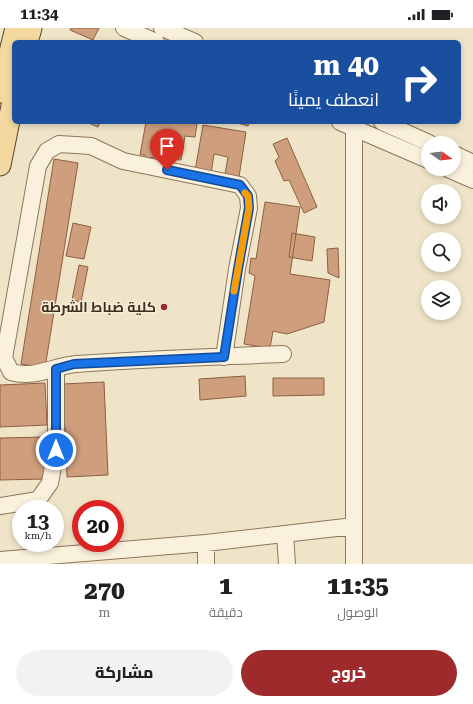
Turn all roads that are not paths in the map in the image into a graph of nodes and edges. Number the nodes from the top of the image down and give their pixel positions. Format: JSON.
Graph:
{"nodes":[{"id":1,"x":16,"y":28,"type":"edge"},
{"id":2,"x":31,"y":28,"type":"edge"},
{"id":3,"x":124,"y":28,"type":"edge"},
{"id":4,"x":164,"y":32,"type":"edge"},
{"id":5,"x":13,"y":40,"type":"edge"},
{"id":6,"x":28,"y":40,"type":"edge"},
{"id":7,"x":151,"y":40,"type":"edge"},
{"id":8,"x":189,"y":40,"type":"edge"},
{"id":9,"x":12,"y":44,"type":"edge"},
{"id":10,"x":0,"y":92,"type":"edge"},
{"id":11,"x":12,"y":106,"type":"edge"},
{"id":12,"x":345,"y":124,"type":"edge"},
{"id":13,"x":386,"y":124,"type":"edge"},
{"id":14,"x":354,"y":128,"type":"junction"},
{"id":15,"x":421,"y":139,"type":"edge"},
{"id":16,"x":421,"y":157,"type":"edge"},
{"id":17,"x":461,"y":157,"type":"edge"},
{"id":18,"x":473,"y":163,"type":"edge"},
{"id":19,"x":0,"y":165,"type":"edge"},
{"id":20,"x":461,"y":175,"type":"edge"},
{"id":21,"x":473,"y":180,"type":"edge"},
{"id":22,"x":283,"y":354,"type":"dead end"},
{"id":23,"x":224,"y":357,"type":"junction"},
{"id":24,"x":56,"y":369,"type":"junction"},
{"id":25,"x":0,"y":506,"type":"edge"},
{"id":26,"x":354,"y":526,"type":"junction"},
{"id":27,"x":285,"y":534,"type":"junction"},
{"id":28,"x":206,"y":543,"type":"junction"},
{"id":29,"x":99,"y":558,"type":"edge"},
{"id":30,"x":0,"y":560,"type":"edge"},
{"id":31,"x":206,"y":564,"type":"edge"},
{"id":32,"x":287,"y":564,"type":"edge"},
{"id":33,"x":354,"y":564,"type":"edge"}],
"edges":[{"from":1,"to":5,"type":"main road"},
{"from":2,"to":6,"type":"main road"},
{"from":3,"to":7,"type":"street"},
{"from":4,"to":8,"type":"street"},
{"from":9,"to":10,"type":"main road"},
{"from":11,"to":19,"type":"main road"},
{"from":12,"to":14,"type":"street"},
{"from":13,"to":15,"type":"street"},
{"from":14,"to":16,"type":"street"},
{"from":14,"to":26,"type":"street"},
{"from":17,"to":18,"type":"street"},
{"from":20,"to":21,"type":"street"},
{"from":22,"to":23,"type":"street"},
{"from":23,"to":24,"type":"street"},
{"from":23,"to":24,"type":"street"},
{"from":24,"to":25,"type":"street"},
{"from":26,"to":27,"type":"street"},
{"from":26,"to":33,"type":"street"},
{"from":27,"to":28,"type":"street"},
{"from":27,"to":32,"type":"street"},
{"from":28,"to":29,"type":"street"},
{"from":28,"to":31,"type":"street"},
{"from":29,"to":30,"type":"street"}]}
